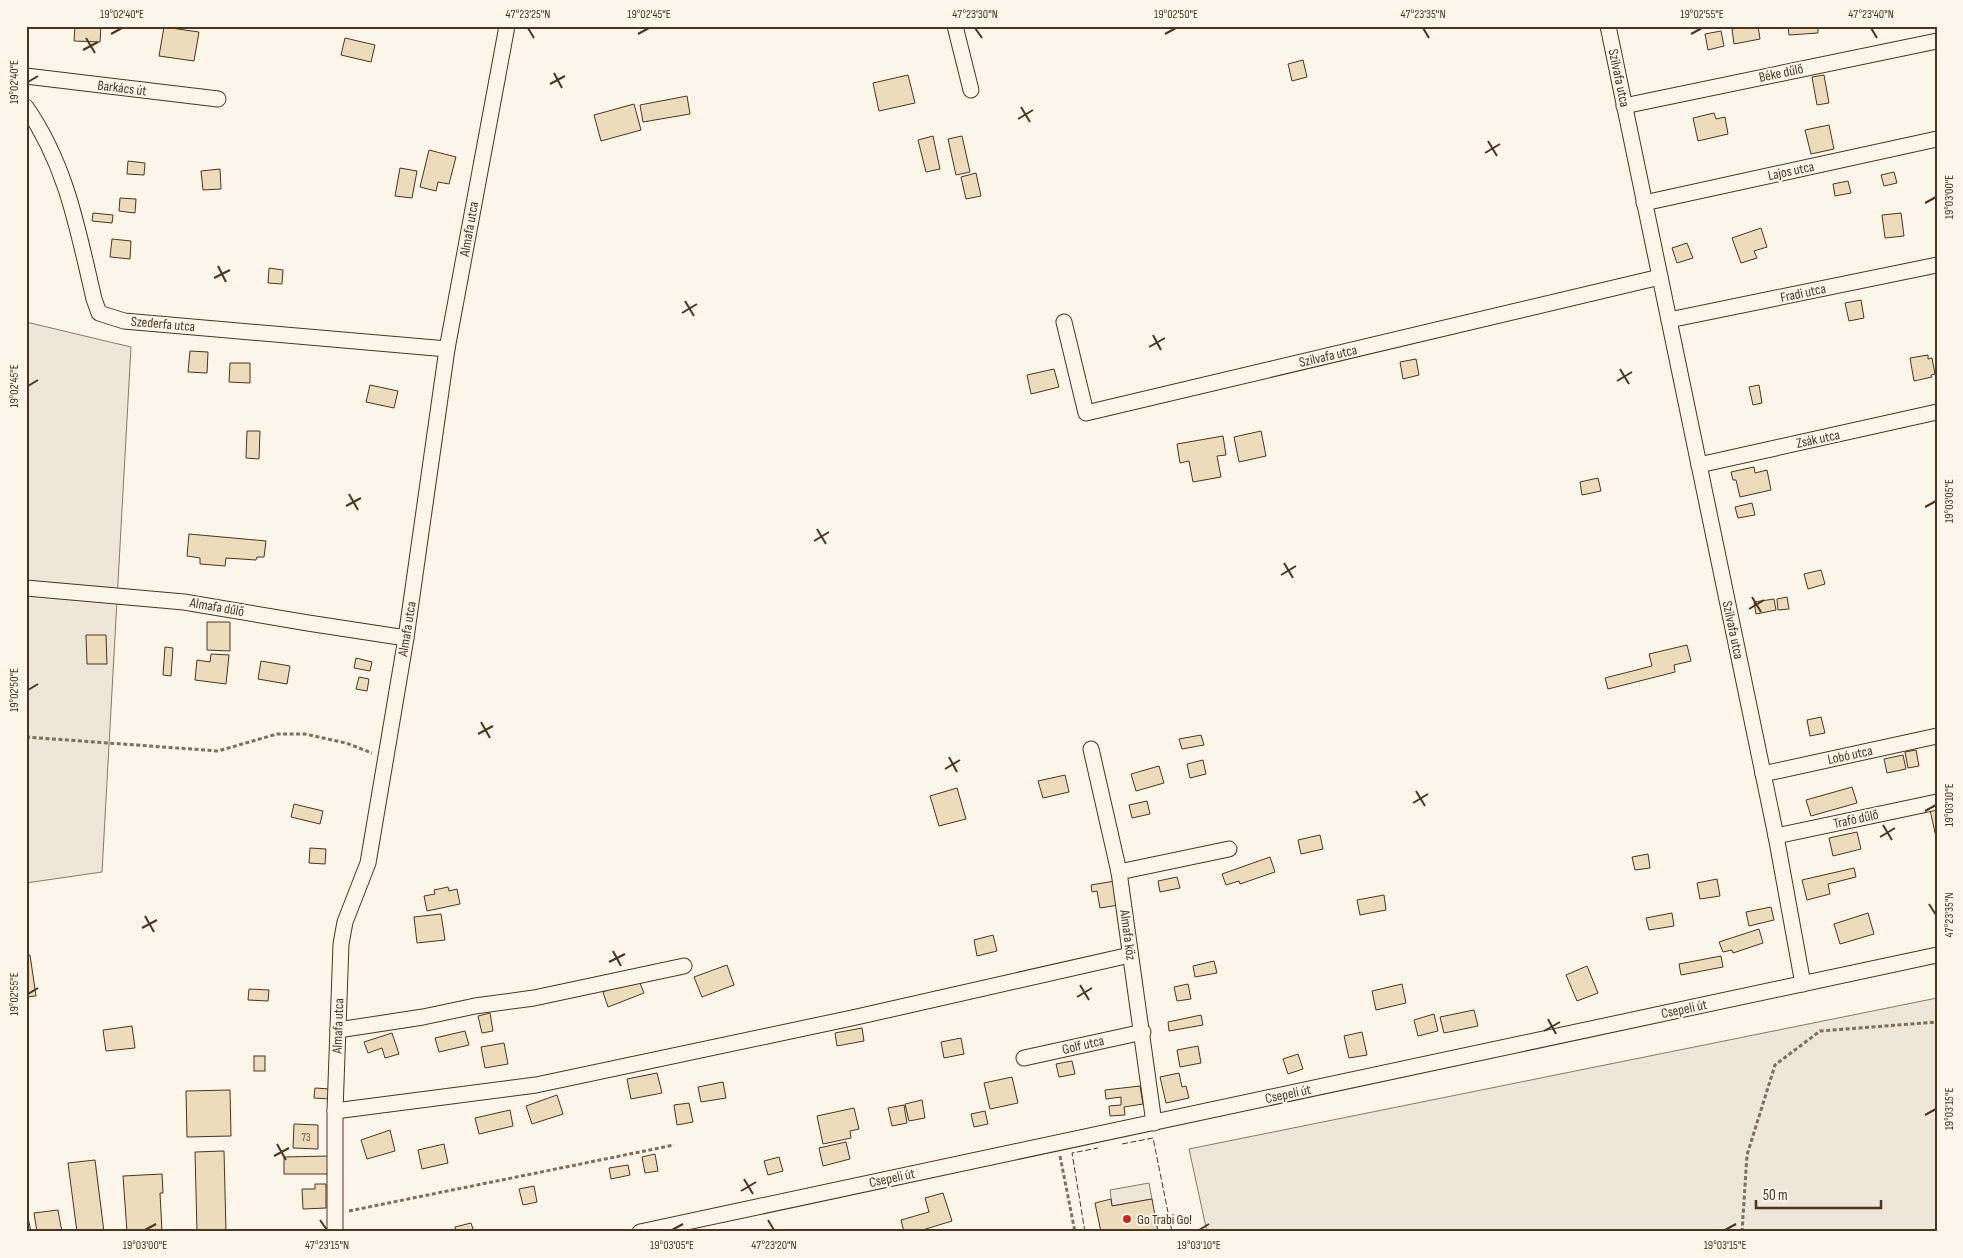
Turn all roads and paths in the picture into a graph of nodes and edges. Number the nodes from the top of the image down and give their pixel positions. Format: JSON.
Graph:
{"nodes":[{"id":1,"x":507,"y":26,"type":"edge"},
{"id":2,"x":955,"y":26,"type":"edge"},
{"id":3,"x":1608,"y":26,"type":"edge"},
{"id":4,"x":1937,"y":40,"type":"edge"},
{"id":5,"x":26,"y":76,"type":"edge"},
{"id":6,"x":971,"y":90,"type":"dead end"},
{"id":7,"x":218,"y":99,"type":"dead end"},
{"id":8,"x":1624,"y":106,"type":"junction"},
{"id":9,"x":26,"y":107,"type":"edge"},
{"id":10,"x":1937,"y":139,"type":"edge"},
{"id":11,"x":1644,"y":203,"type":"junction"},
{"id":12,"x":1937,"y":265,"type":"edge"},
{"id":13,"x":1660,"y":277,"type":"junction"},
{"id":14,"x":1669,"y":320,"type":"junction"},
{"id":15,"x":1064,"y":322,"type":"dead end"},
{"id":16,"x":447,"y":350,"type":"junction"},
{"id":17,"x":1937,"y":412,"type":"edge"},
{"id":18,"x":1699,"y":465,"type":"junction"},
{"id":19,"x":26,"y":588,"type":"edge"},
{"id":20,"x":406,"y":638,"type":"junction"},
{"id":21,"x":1937,"y":736,"type":"edge"},
{"id":22,"x":26,"y":737,"type":"edge"},
{"id":23,"x":1091,"y":749,"type":"dead end"},
{"id":24,"x":386,"y":759,"type":"junction"},
{"id":25,"x":1763,"y":774,"type":"junction"},
{"id":26,"x":1937,"y":802,"type":"edge"},
{"id":27,"x":1776,"y":836,"type":"junction"},
{"id":28,"x":1229,"y":849,"type":"dead end"},
{"id":29,"x":1119,"y":872,"type":"junction"},
{"id":30,"x":1130,"y":955,"type":"junction"},
{"id":31,"x":1937,"y":955,"type":"edge"},
{"id":32,"x":684,"y":966,"type":"dead end"},
{"id":33,"x":1803,"y":984,"type":"junction"},
{"id":34,"x":1937,"y":1022,"type":"edge"},
{"id":35,"x":338,"y":1030,"type":"junction"},
{"id":36,"x":1143,"y":1032,"type":"junction"},
{"id":37,"x":1024,"y":1058,"type":"dead end"},
{"id":38,"x":335,"y":1111,"type":"junction"},
{"id":39,"x":1154,"y":1123,"type":"junction"},
{"id":40,"x":1058,"y":1143,"type":"junction"},
{"id":41,"x":674,"y":1145,"type":"dead end"},
{"id":42,"x":335,"y":1214,"type":"junction"},
{"id":43,"x":335,"y":1232,"type":"edge"},
{"id":44,"x":640,"y":1232,"type":"edge"},
{"id":45,"x":1075,"y":1232,"type":"edge"},
{"id":46,"x":1742,"y":1232,"type":"edge"}],
"edges":[{"from":1,"to":16,"type":"street","name":"Almafa utca"},
{"from":2,"to":6,"type":"street"},
{"from":3,"to":8,"type":"street","name":"Szilvafa utca"},
{"from":4,"to":8,"type":"street","name":"Béke dűlő"},
{"from":5,"to":7,"type":"street","name":"Barkács út"},
{"from":8,"to":11,"type":"street","name":"Szilvafa utca"},
{"from":9,"to":16,"type":"street","name":"Szederfa utca"},
{"from":10,"to":11,"type":"street","name":"Lajos utca"},
{"from":11,"to":13,"type":"street","name":"Szilvafa utca"},
{"from":12,"to":14,"type":"street","name":"Fradi utca"},
{"from":13,"to":14,"type":"street","name":"Szilvafa utca"},
{"from":13,"to":15,"type":"street","name":"Szilvafa utca"},
{"from":14,"to":18,"type":"street","name":"Szilvafa utca"},
{"from":16,"to":20,"type":"street","name":"Almafa utca"},
{"from":17,"to":18,"type":"street","name":"Zsák utca"},
{"from":18,"to":25,"type":"street","name":"Szilvafa utca"},
{"from":19,"to":20,"type":"street","name":"Almafa dűlő"},
{"from":20,"to":24,"type":"street","name":"Almafa utca"},
{"from":21,"to":25,"type":"street","name":"Lobó utca"},
{"from":22,"to":24,"type":"path"},
{"from":23,"to":29,"type":"street","name":"Almafa köz"},
{"from":24,"to":35,"type":"street","name":"Almafa utca"},
{"from":25,"to":27,"type":"street","name":"Szilvafa utca"},
{"from":26,"to":27,"type":"street","name":"Trafó dűlő"},
{"from":27,"to":33,"type":"street","name":"Szilvafa utca"},
{"from":28,"to":29,"type":"street"},
{"from":29,"to":30,"type":"street","name":"Almafa köz"},
{"from":30,"to":36,"type":"street","name":"Almafa köz"},
{"from":30,"to":38,"type":"street"},
{"from":31,"to":33,"type":"street","name":"Csepeli út"},
{"from":32,"to":35,"type":"street"},
{"from":33,"to":39,"type":"street","name":"Csepeli út"},
{"from":34,"to":46,"type":"path"},
{"from":35,"to":38,"type":"street","name":"Almafa utca"},
{"from":36,"to":37,"type":"street","name":"Golf utca"},
{"from":36,"to":39,"type":"street","name":"Almafa köz"},
{"from":38,"to":42,"type":"street","name":"Almafa utca"},
{"from":39,"to":40,"type":"street","name":"Csepeli út"},
{"from":40,"to":44,"type":"street","name":"Csepeli út"},
{"from":40,"to":45,"type":"path"},
{"from":41,"to":42,"type":"path"},
{"from":42,"to":43,"type":"street","name":"Almafa utca"}]}
